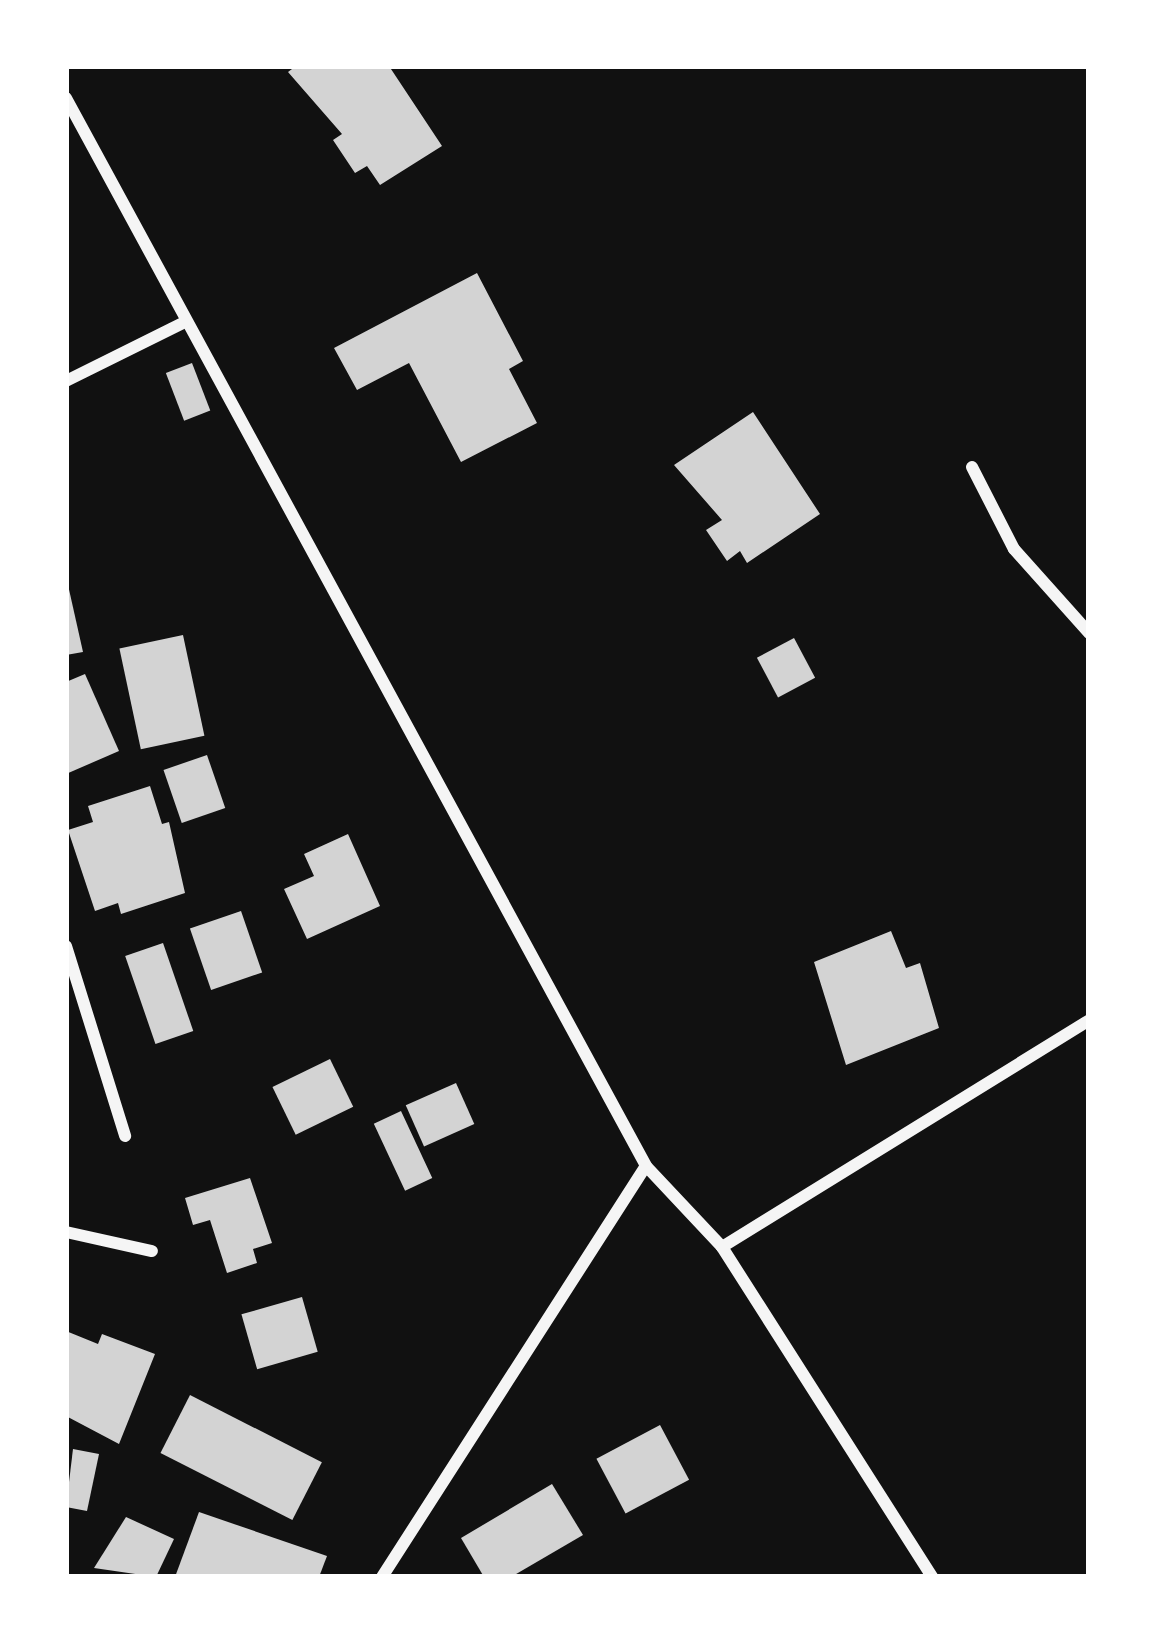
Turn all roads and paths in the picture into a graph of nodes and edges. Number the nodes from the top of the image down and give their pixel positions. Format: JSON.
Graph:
{"nodes":[{"id":1,"x":66,"y":98,"type":"edge"},
{"id":2,"x":185,"y":322,"type":"junction"},
{"id":3,"x":66,"y":381,"type":"edge"},
{"id":4,"x":972,"y":467,"type":"dead end"},
{"id":5,"x":1089,"y":633,"type":"edge"},
{"id":6,"x":66,"y":946,"type":"edge"},
{"id":7,"x":1089,"y":1020,"type":"edge"},
{"id":8,"x":125,"y":1136,"type":"dead end"},
{"id":9,"x":646,"y":1166,"type":"junction"},
{"id":10,"x":66,"y":1232,"type":"edge"},
{"id":11,"x":722,"y":1247,"type":"junction"},
{"id":12,"x":152,"y":1251,"type":"dead end"},
{"id":13,"x":382,"y":1577,"type":"edge"},
{"id":14,"x":932,"y":1577,"type":"edge"}],
"edges":[{"from":1,"to":2,"type":"street"},
{"from":2,"to":3,"type":"street"},
{"from":2,"to":9,"type":"street"},
{"from":4,"to":5,"type":"street"},
{"from":6,"to":8,"type":"street"},
{"from":7,"to":11,"type":"street"},
{"from":9,"to":11,"type":"street"},
{"from":9,"to":13,"type":"street"},
{"from":10,"to":12,"type":"street"},
{"from":11,"to":14,"type":"street"}]}
